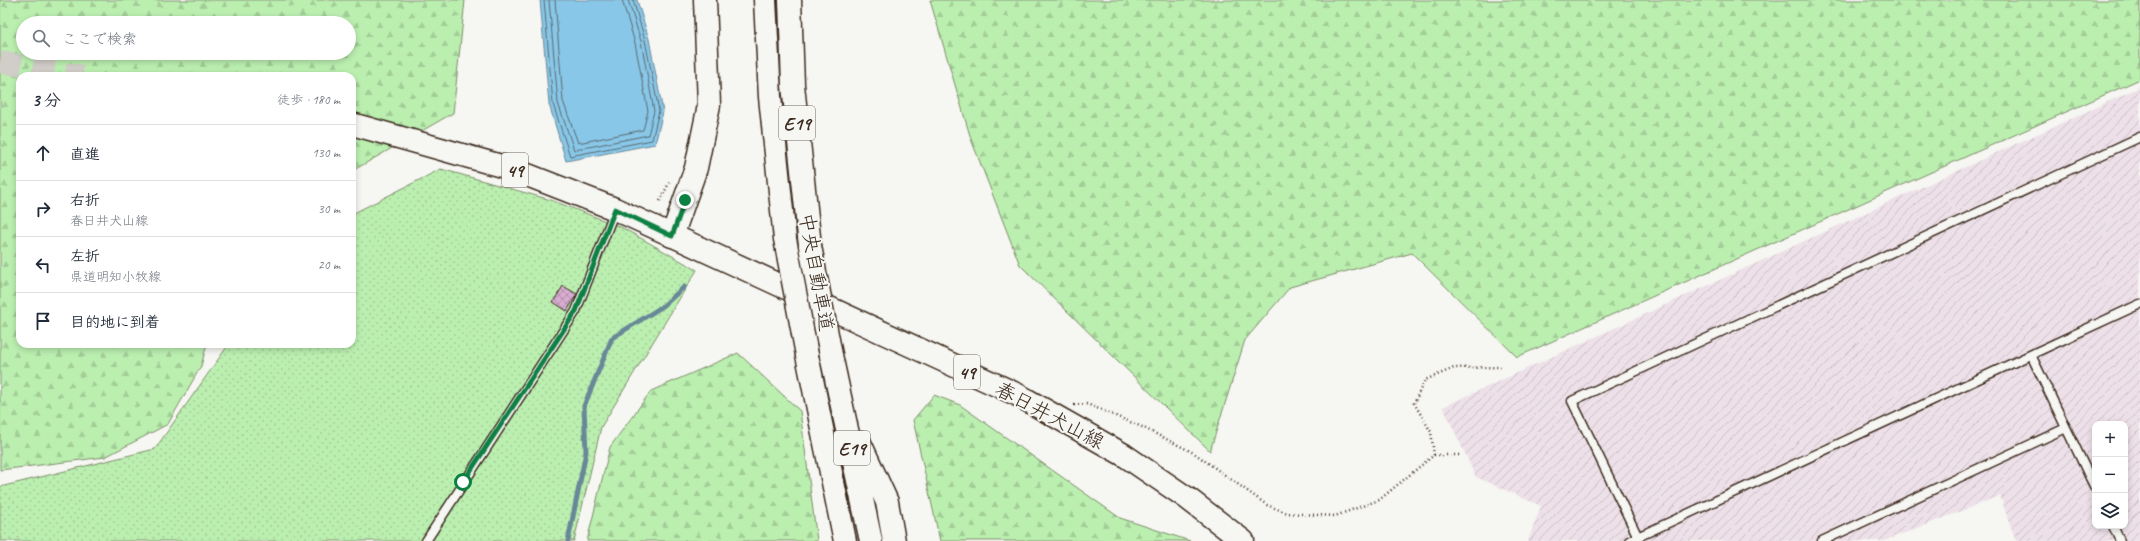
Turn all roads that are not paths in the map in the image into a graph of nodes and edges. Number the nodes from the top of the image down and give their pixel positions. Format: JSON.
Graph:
{"nodes":[{"id":1,"x":705,"y":0,"type":"edge"},
{"id":2,"x":765,"y":0,"type":"edge"},
{"id":3,"x":790,"y":0,"type":"edge"},
{"id":4,"x":356,"y":125,"type":"edge"},
{"id":5,"x":2140,"y":137,"type":"edge"},
{"id":6,"x":615,"y":209,"type":"junction"},
{"id":7,"x":672,"y":236,"type":"junction"},
{"id":8,"x":2140,"y":304,"type":"edge"},
{"id":9,"x":2031,"y":355,"type":"junction"},
{"id":10,"x":808,"y":360,"type":"junction"},
{"id":11,"x":843,"y":405,"type":"junction"},
{"id":12,"x":2066,"y":428,"type":"junction"},
{"id":13,"x":2092,"y":482,"type":"edge"},
{"id":14,"x":2114,"y":529,"type":"edge"},
{"id":15,"x":1638,"y":537,"type":"junction"},
{"id":16,"x":426,"y":541,"type":"edge"},
{"id":17,"x":830,"y":541,"type":"edge"},
{"id":18,"x":845,"y":541,"type":"edge"},
{"id":19,"x":871,"y":541,"type":"edge"},
{"id":20,"x":894,"y":541,"type":"edge"},
{"id":21,"x":1243,"y":541,"type":"edge"},
{"id":22,"x":1629,"y":541,"type":"edge"},
{"id":23,"x":1822,"y":541,"type":"edge"},
{"id":24,"x":2120,"y":541,"type":"edge"}],
"edges":[{"from":1,"to":7,"type":"main road"},
{"from":2,"to":10,"type":"main road","name":"中央自動車道","number":"E19","bridge":true},
{"from":3,"to":11,"type":"main road","name":"中央自動車道","number":"E19","bridge":true},
{"from":4,"to":6,"type":"main road","name":"春日井犬山線","number":"49"},
{"from":5,"to":15,"type":"lane"},
{"from":6,"to":7,"type":"main road","name":"春日井犬山線","number":"49"},
{"from":6,"to":16,"type":"lane"},
{"from":7,"to":21,"type":"main road","name":"春日井犬山線","number":"49"},
{"from":8,"to":9,"type":"lane"},
{"from":9,"to":12,"type":"lane"},
{"from":9,"to":15,"type":"lane"},
{"from":10,"to":17,"type":"main road"},
{"from":10,"to":18,"type":"main road","name":"中央自動車道","number":"E19"},
{"from":11,"to":19,"type":"main road","name":"中央自動車道","number":"E19"},
{"from":11,"to":20,"type":"main road"},
{"from":12,"to":13,"type":"lane"},
{"from":12,"to":23,"type":"lane"},
{"from":14,"to":24,"type":"lane"},
{"from":15,"to":22,"type":"lane"}]}
